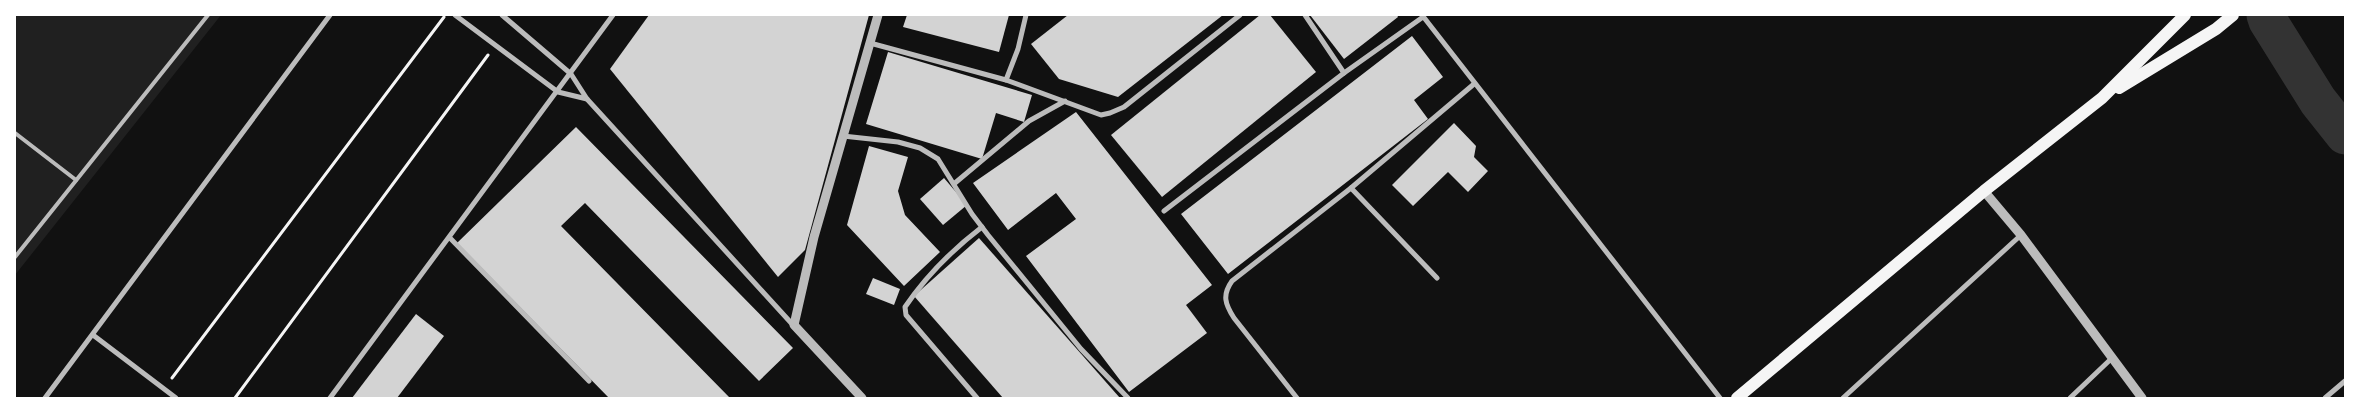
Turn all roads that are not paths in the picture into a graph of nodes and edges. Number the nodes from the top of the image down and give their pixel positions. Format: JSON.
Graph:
{"nodes":[{"id":1,"x":208,"y":15,"type":"edge"},
{"id":2,"x":330,"y":15,"type":"edge"},
{"id":3,"x":455,"y":15,"type":"edge"},
{"id":4,"x":502,"y":15,"type":"edge"},
{"id":5,"x":613,"y":15,"type":"edge"},
{"id":6,"x":878,"y":15,"type":"edge"},
{"id":7,"x":1026,"y":15,"type":"edge"},
{"id":8,"x":1240,"y":15,"type":"edge"},
{"id":9,"x":1305,"y":15,"type":"edge"},
{"id":10,"x":2185,"y":15,"type":"edge"},
{"id":11,"x":2232,"y":15,"type":"edge"},
{"id":12,"x":1422,"y":16,"type":"edge"},
{"id":13,"x":870,"y":44,"type":"junction"},
{"id":14,"x":1344,"y":73,"type":"junction"},
{"id":15,"x":571,"y":74,"type":"junction"},
{"id":16,"x":1006,"y":80,"type":"junction"},
{"id":17,"x":1474,"y":84,"type":"junction"},
{"id":18,"x":558,"y":92,"type":"junction"},
{"id":19,"x":2102,"y":98,"type":"junction"},
{"id":20,"x":587,"y":99,"type":"junction"},
{"id":21,"x":1065,"y":101,"type":"junction"},
{"id":22,"x":15,"y":133,"type":"edge"},
{"id":23,"x":843,"y":136,"type":"junction"},
{"id":24,"x":76,"y":180,"type":"junction"},
{"id":25,"x":955,"y":183,"type":"junction"},
{"id":26,"x":1351,"y":188,"type":"junction"},
{"id":27,"x":1984,"y":191,"type":"junction"},
{"id":28,"x":1164,"y":211,"type":"dead end"},
{"id":29,"x":982,"y":227,"type":"junction"},
{"id":30,"x":2021,"y":235,"type":"junction"},
{"id":31,"x":450,"y":238,"type":"junction"},
{"id":32,"x":15,"y":257,"type":"edge"},
{"id":33,"x":1437,"y":278,"type":"dead end"},
{"id":34,"x":794,"y":325,"type":"junction"},
{"id":35,"x":93,"y":334,"type":"junction"},
{"id":36,"x":2112,"y":358,"type":"junction"},
{"id":37,"x":2345,"y":381,"type":"edge"},
{"id":38,"x":589,"y":382,"type":"dead end"},
{"id":39,"x":45,"y":398,"type":"edge"},
{"id":40,"x":176,"y":398,"type":"edge"},
{"id":41,"x":330,"y":398,"type":"edge"},
{"id":42,"x":862,"y":398,"type":"edge"},
{"id":43,"x":977,"y":398,"type":"edge"},
{"id":44,"x":1128,"y":398,"type":"edge"},
{"id":45,"x":1297,"y":398,"type":"edge"},
{"id":46,"x":1720,"y":398,"type":"edge"},
{"id":47,"x":1737,"y":398,"type":"edge"},
{"id":48,"x":1843,"y":398,"type":"edge"},
{"id":49,"x":2070,"y":398,"type":"edge"},
{"id":50,"x":2142,"y":398,"type":"edge"},
{"id":51,"x":2325,"y":398,"type":"edge"}],
"edges":[{"from":1,"to":24,"type":"lane"},
{"from":2,"to":35,"type":"street"},
{"from":3,"to":18,"type":"street"},
{"from":4,"to":15,"type":"street"},
{"from":5,"to":15,"type":"street"},
{"from":6,"to":13,"type":"street"},
{"from":7,"to":16,"type":"street"},
{"from":8,"to":21,"type":"street"},
{"from":9,"to":14,"type":"street"},
{"from":10,"to":19,"type":"main road"},
{"from":11,"to":19,"type":"main road"},
{"from":12,"to":14,"type":"street"},
{"from":12,"to":17,"type":"street"},
{"from":13,"to":16,"type":"street"},
{"from":13,"to":23,"type":"street"},
{"from":14,"to":28,"type":"street"},
{"from":15,"to":18,"type":"street"},
{"from":15,"to":20,"type":"street"},
{"from":16,"to":21,"type":"street"},
{"from":17,"to":26,"type":"street"},
{"from":17,"to":46,"type":"street"},
{"from":18,"to":20,"type":"street"},
{"from":18,"to":31,"type":"street"},
{"from":19,"to":27,"type":"main road"},
{"from":20,"to":34,"type":"street"},
{"from":21,"to":25,"type":"street"},
{"from":22,"to":24,"type":"lane"},
{"from":23,"to":25,"type":"street"},
{"from":23,"to":34,"type":"street"},
{"from":24,"to":32,"type":"lane"},
{"from":25,"to":29,"type":"street"},
{"from":26,"to":33,"type":"street"},
{"from":26,"to":45,"type":"street"},
{"from":27,"to":30,"type":"street"},
{"from":27,"to":47,"type":"main road"},
{"from":29,"to":43,"type":"street"},
{"from":29,"to":44,"type":"street"},
{"from":30,"to":36,"type":"street"},
{"from":30,"to":48,"type":"street"},
{"from":31,"to":38,"type":"street"},
{"from":31,"to":41,"type":"street"},
{"from":34,"to":42,"type":"street"},
{"from":35,"to":39,"type":"street"},
{"from":35,"to":40,"type":"street"},
{"from":36,"to":49,"type":"street"},
{"from":36,"to":50,"type":"street"},
{"from":37,"to":51,"type":"street"}]}
